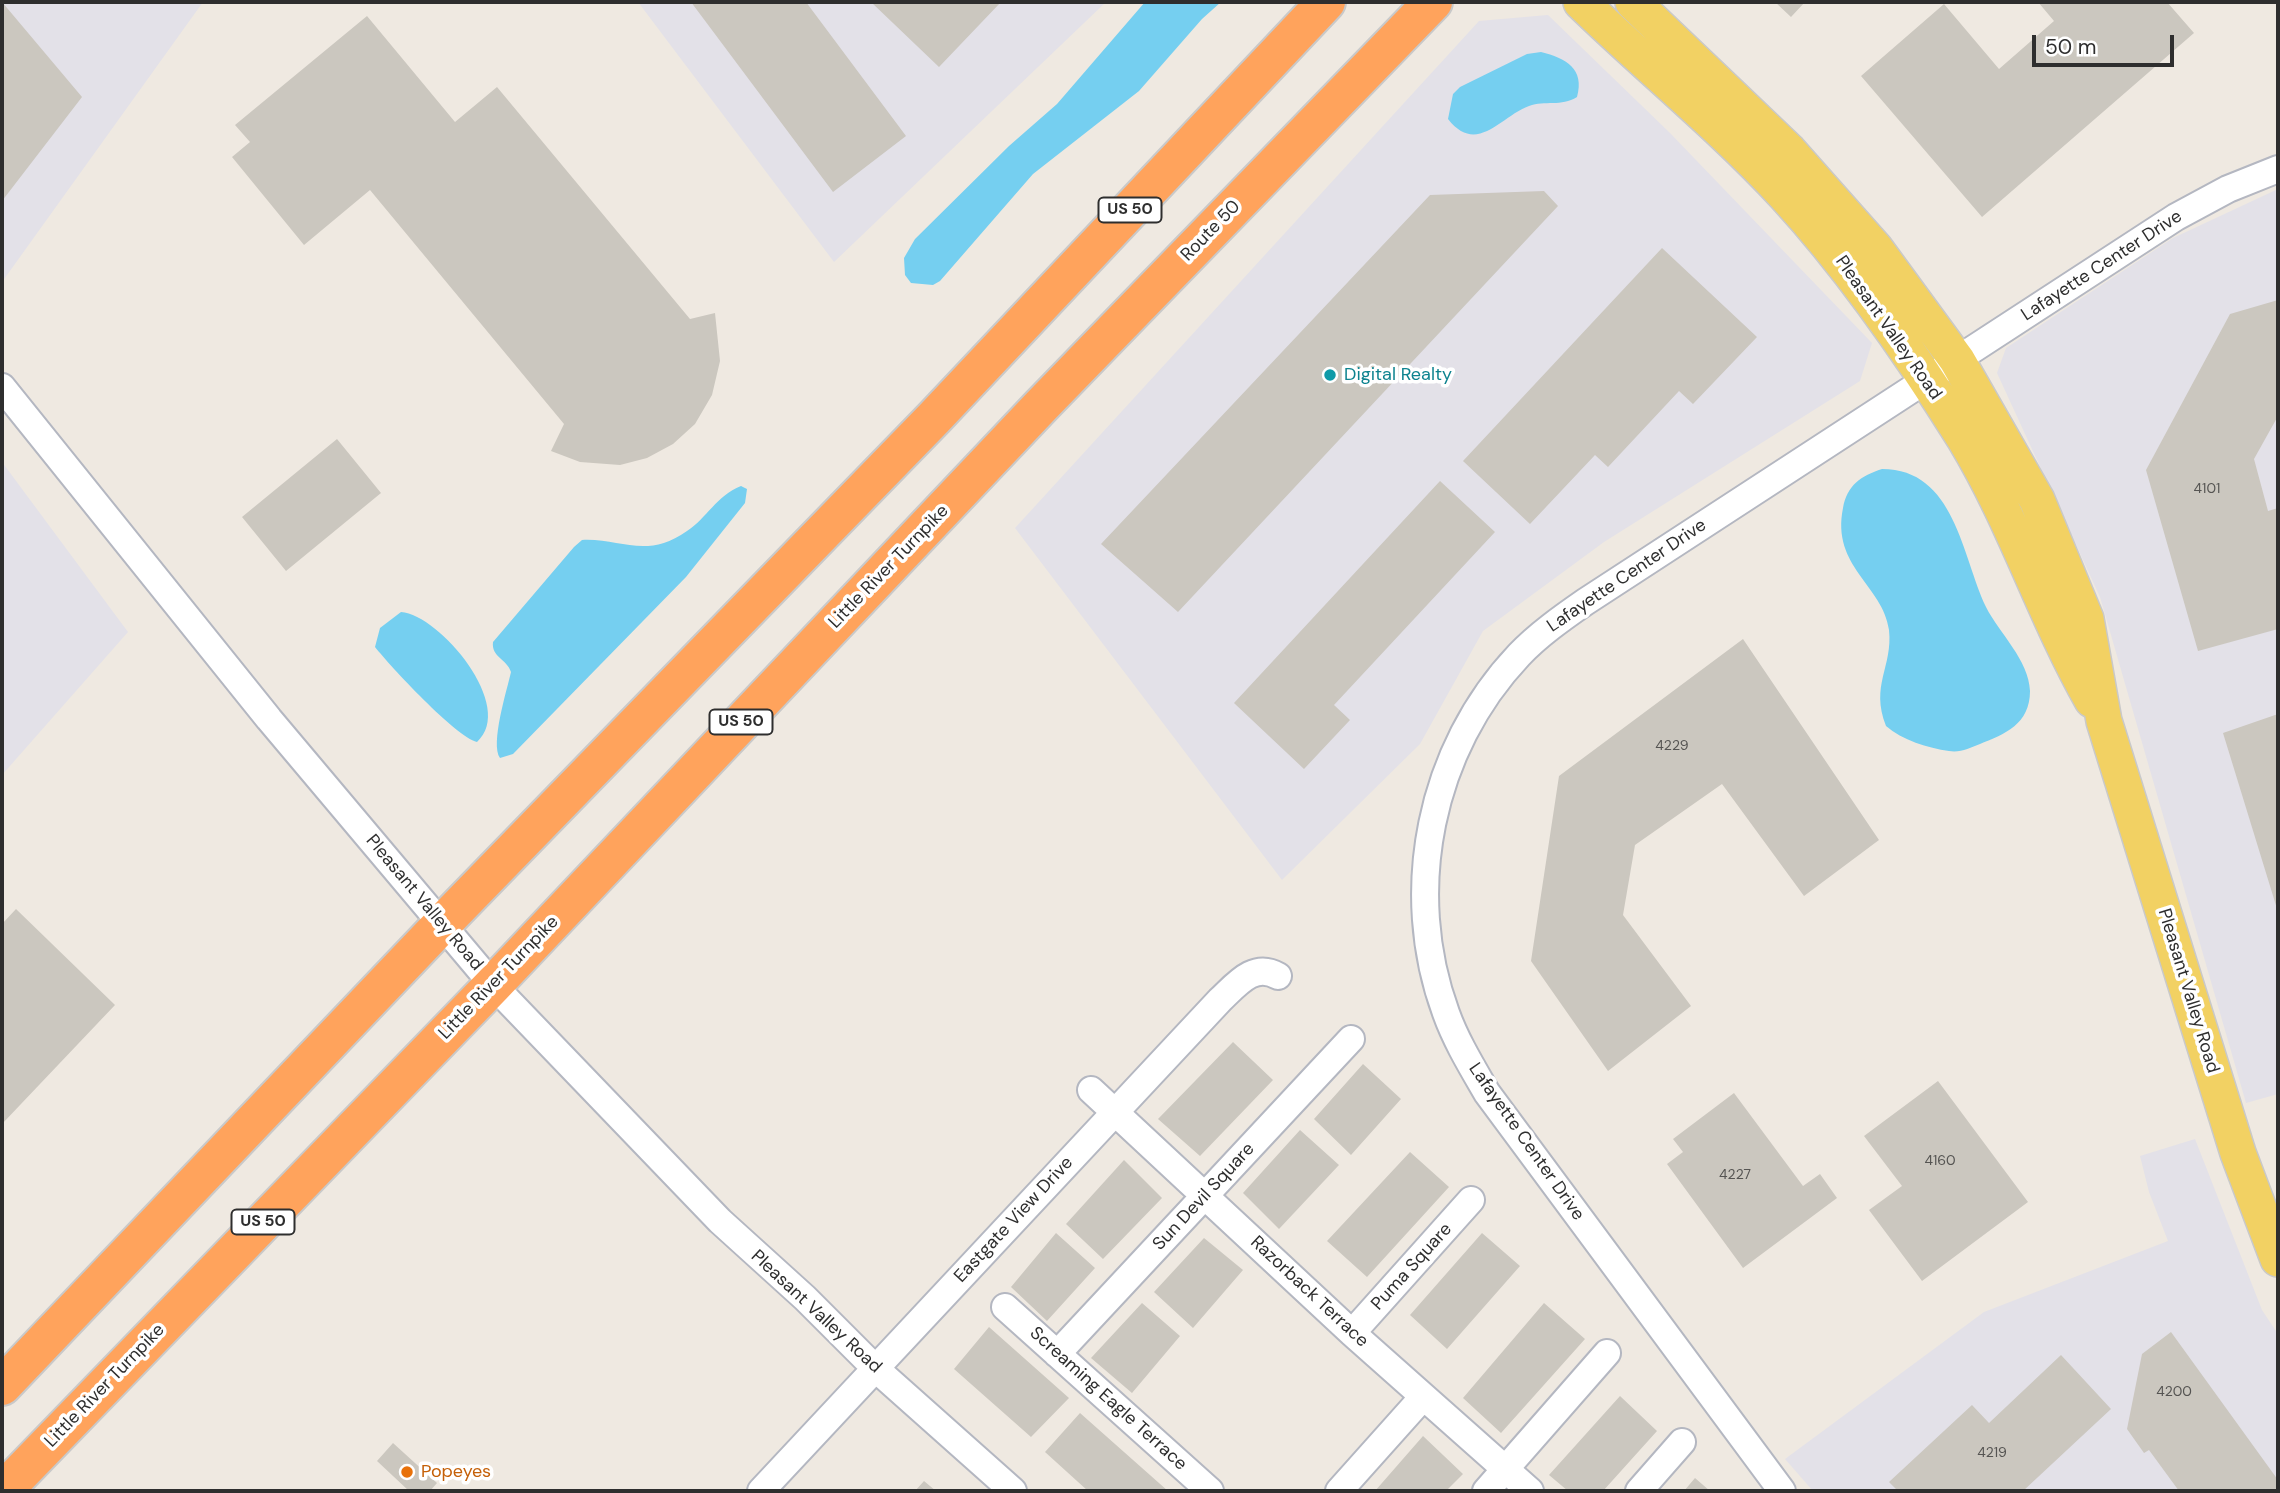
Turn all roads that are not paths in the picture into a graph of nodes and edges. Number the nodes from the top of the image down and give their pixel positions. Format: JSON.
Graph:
{"nodes":[{"id":1,"x":1326,"y":2,"type":"edge"},
{"id":2,"x":1433,"y":2,"type":"edge"},
{"id":3,"x":1581,"y":2,"type":"edge"},
{"id":4,"x":1633,"y":2,"type":"edge"},
{"id":5,"x":2278,"y":169,"type":"edge"},
{"id":6,"x":1957,"y":360,"type":"junction"},
{"id":7,"x":1926,"y":380,"type":"junction"},
{"id":8,"x":2,"y":387,"type":"edge"},
{"id":9,"x":991,"y":462,"type":"joint"},
{"id":10,"x":2104,"y":721,"type":"junction"},
{"id":11,"x":441,"y":925,"type":"junction"},
{"id":12,"x":1278,"y":976,"type":"dead end"},
{"id":13,"x":493,"y":985,"type":"junction"},
{"id":14,"x":1351,"y":1039,"type":"dead end"},
{"id":15,"x":1091,"y":1090,"type":"dead end"},
{"id":16,"x":1115,"y":1112,"type":"junction"},
{"id":17,"x":1206,"y":1194,"type":"junction"},
{"id":18,"x":1471,"y":1200,"type":"dead end"},
{"id":19,"x":2278,"y":1259,"type":"edge"},
{"id":20,"x":1005,"y":1307,"type":"dead end"},
{"id":21,"x":1352,"y":1333,"type":"junction"},
{"id":22,"x":1607,"y":1353,"type":"dead end"},
{"id":23,"x":1057,"y":1354,"type":"junction"},
{"id":24,"x":876,"y":1369,"type":"junction"},
{"id":25,"x":2,"y":1385,"type":"edge"},
{"id":26,"x":1423,"y":1398,"type":"junction"},
{"id":27,"x":1682,"y":1442,"type":"dead end"},
{"id":28,"x":1505,"y":1469,"type":"junction"},
{"id":29,"x":3,"y":1491,"type":"edge"},
{"id":30,"x":761,"y":1491,"type":"edge"},
{"id":31,"x":1013,"y":1491,"type":"edge"},
{"id":32,"x":1210,"y":1491,"type":"edge"},
{"id":33,"x":1339,"y":1491,"type":"edge"},
{"id":34,"x":1486,"y":1491,"type":"edge"},
{"id":35,"x":1530,"y":1491,"type":"edge"},
{"id":36,"x":1639,"y":1491,"type":"edge"},
{"id":37,"x":1782,"y":1491,"type":"edge"}],
"edges":[{"from":1,"to":11,"type":"highway","number":"US 50"},
{"from":2,"to":9,"type":"highway","name":"Route 50","number":"US 50"},
{"from":3,"to":7,"type":"main road","name":"Pleasant Valley Road"},
{"from":4,"to":6,"type":"main road","name":"Pleasant Valley Road"},
{"from":5,"to":6,"type":"street","name":"Lafayette Center Drive"},
{"from":6,"to":7,"type":"street","name":"Lafayette Center Drive"},
{"from":6,"to":10,"type":"main road","name":"Pleasant Valley Road"},
{"from":7,"to":10,"type":"main road","name":"Pleasant Valley Road"},
{"from":7,"to":37,"type":"street","name":"Lafayette Center Drive"},
{"from":8,"to":11,"type":"street","name":"Pleasant Valley Road"},
{"from":9,"to":13,"type":"highway","name":"Little River Turnpike","number":"US 50"},
{"from":10,"to":19,"type":"main road","name":"Pleasant Valley Road"},
{"from":11,"to":13,"type":"street","name":"Pleasant Valley Road"},
{"from":11,"to":25,"type":"highway","number":"US 50"},
{"from":12,"to":16,"type":"street","name":"Eastgate View Drive"},
{"from":13,"to":24,"type":"street","name":"Pleasant Valley Road"},
{"from":13,"to":29,"type":"highway","name":"Little River Turnpike","number":"US 50"},
{"from":14,"to":17,"type":"street","name":"Sun Devil Square"},
{"from":15,"to":16,"type":"street","name":"Razorback Terrace"},
{"from":16,"to":17,"type":"street","name":"Razorback Terrace"},
{"from":16,"to":24,"type":"street","name":"Eastgate View Drive"},
{"from":17,"to":21,"type":"street","name":"Razorback Terrace"},
{"from":17,"to":23,"type":"street","name":"Sun Devil Square"},
{"from":18,"to":21,"type":"street","name":"Puma Square"},
{"from":20,"to":23,"type":"street","name":"Screaming Eagle Terrace"},
{"from":21,"to":26,"type":"street","name":"Razorback Terrace"},
{"from":22,"to":28,"type":"street"},
{"from":23,"to":32,"type":"street","name":"Screaming Eagle Terrace"},
{"from":24,"to":30,"type":"street","name":"Eastgate View Drive"},
{"from":24,"to":31,"type":"street","name":"Pleasant Valley Road"},
{"from":26,"to":28,"type":"street","name":"Razorback Terrace"},
{"from":26,"to":33,"type":"street"},
{"from":27,"to":36,"type":"street"},
{"from":28,"to":34,"type":"street"},
{"from":28,"to":35,"type":"street","name":"Razorback Terrace"}]}
